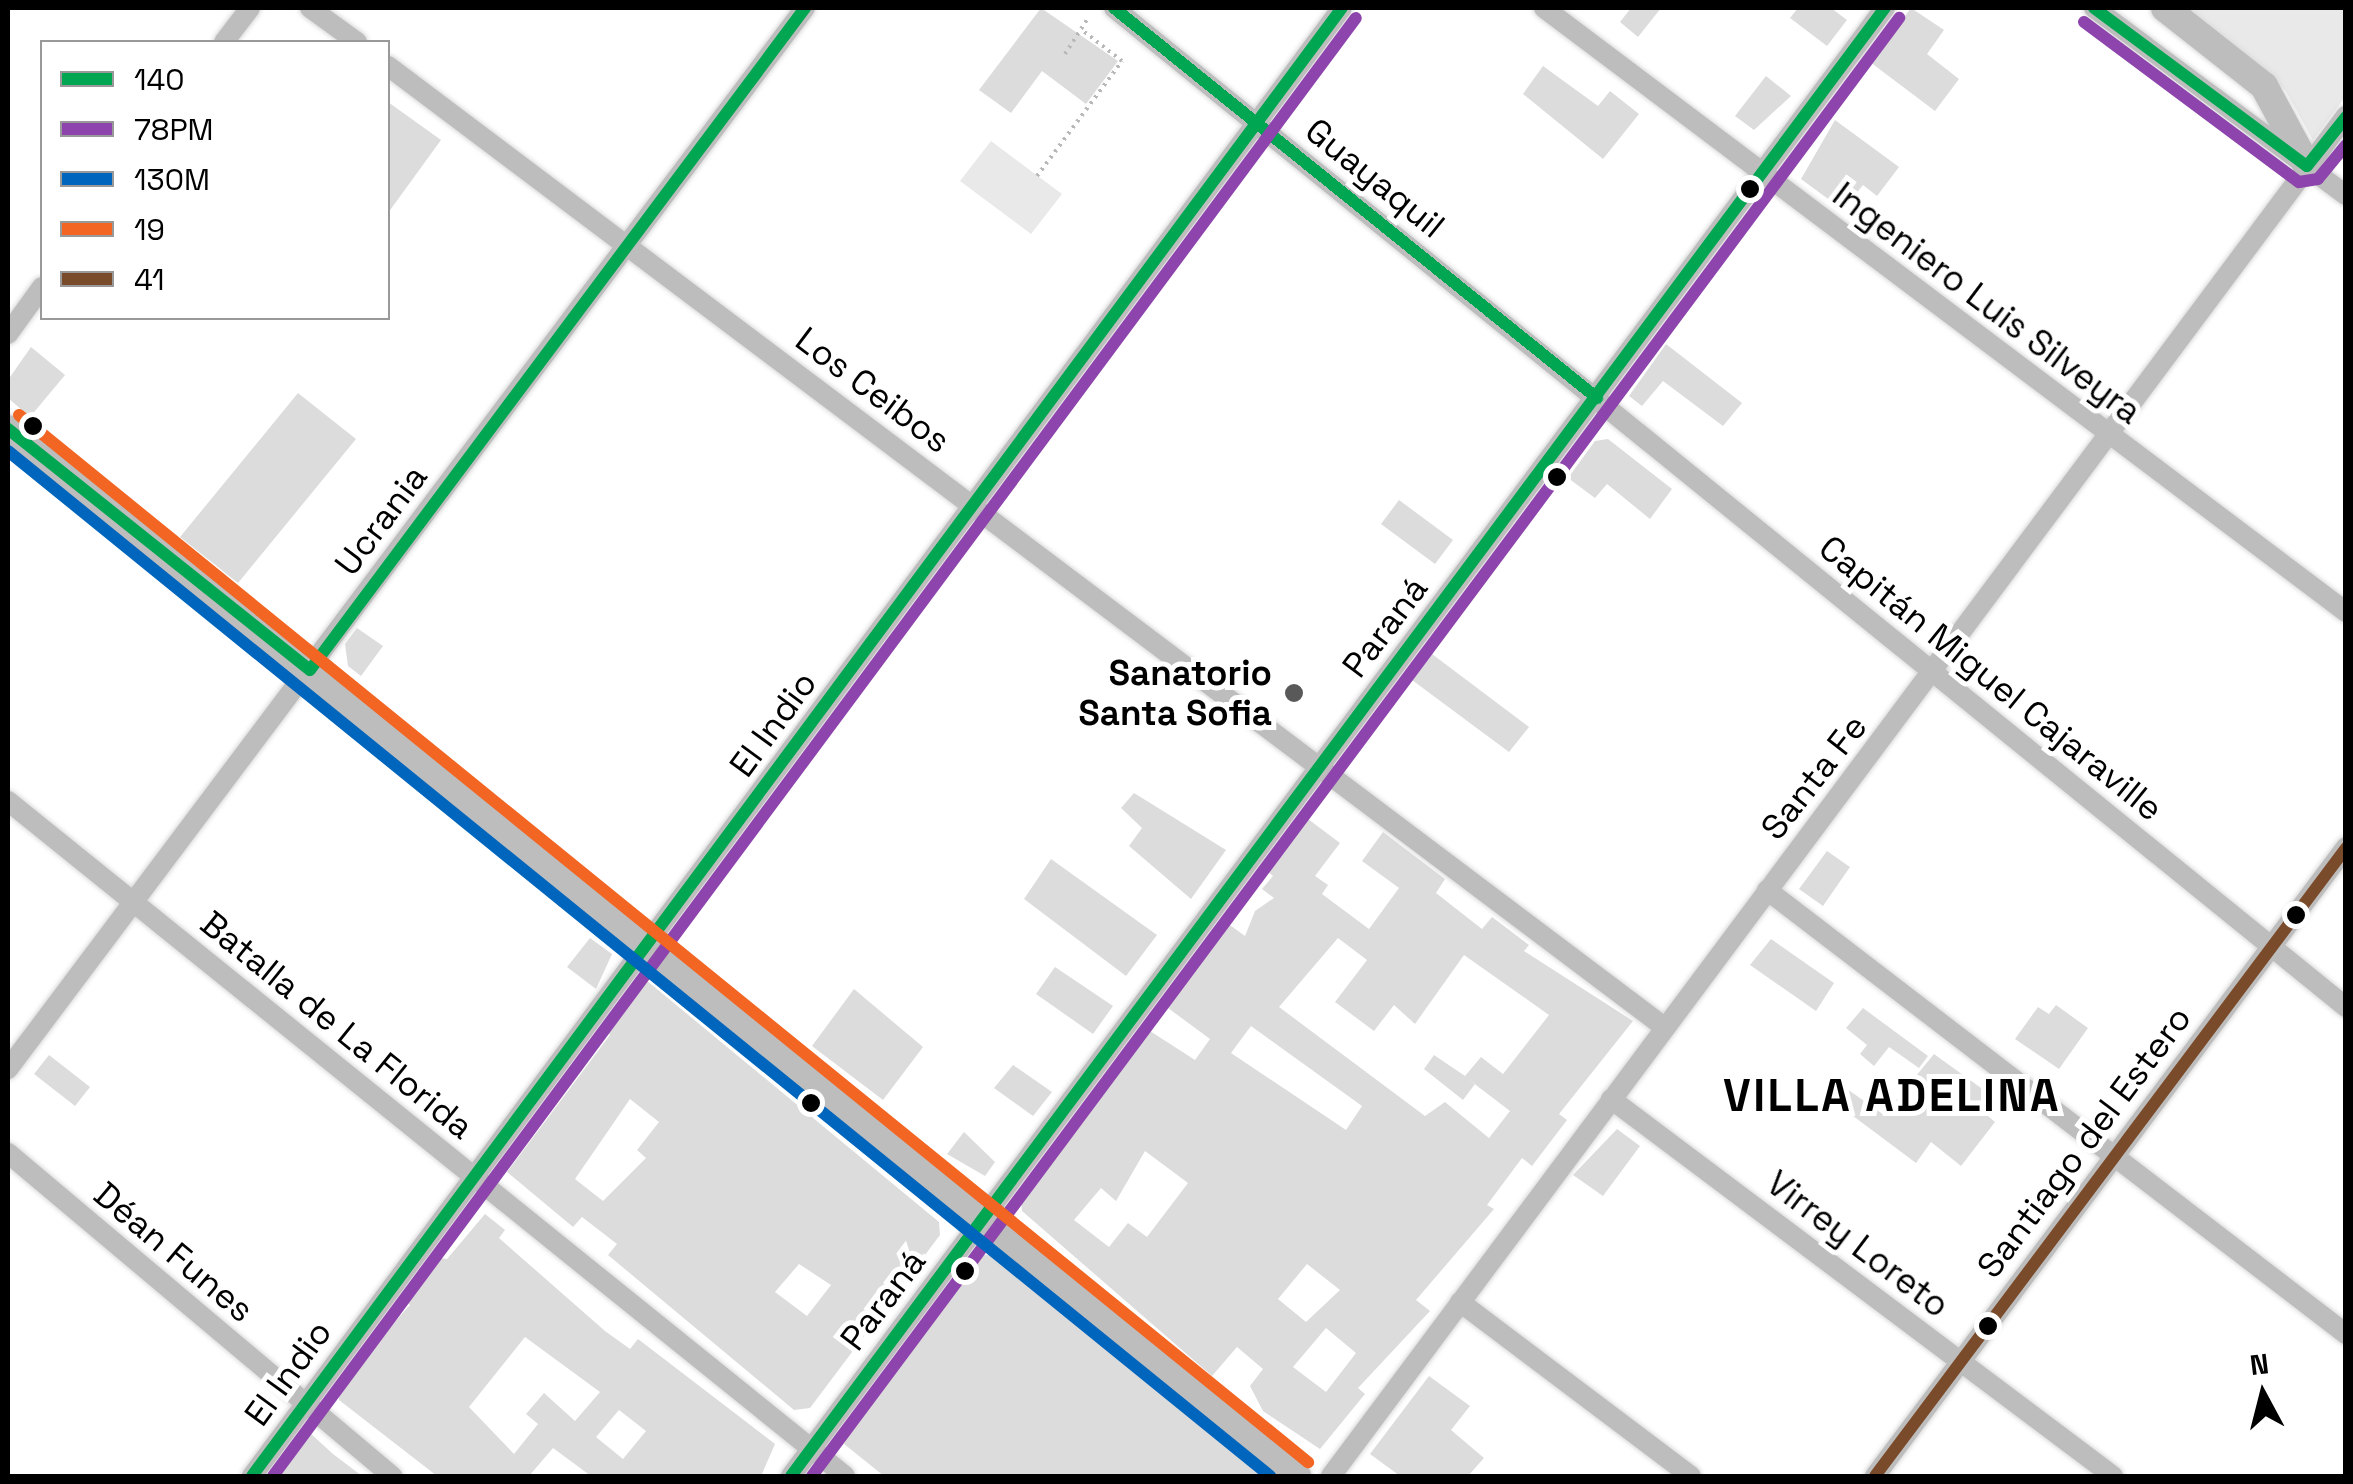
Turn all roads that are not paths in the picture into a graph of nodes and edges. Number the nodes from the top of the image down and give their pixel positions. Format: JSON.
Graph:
{"nodes":[{"id":1,"x":250,"y":8,"type":"edge"},
{"id":2,"x":310,"y":8,"type":"edge"},
{"id":3,"x":804,"y":8,"type":"edge"},
{"id":4,"x":1114,"y":8,"type":"edge"},
{"id":5,"x":1342,"y":8,"type":"edge"},
{"id":6,"x":1544,"y":8,"type":"edge"},
{"id":7,"x":1885,"y":8,"type":"edge"},
{"id":8,"x":2094,"y":8,"type":"edge"},
{"id":9,"x":2166,"y":8,"type":"edge"},
{"id":10,"x":226,"y":40,"type":"edge"},
{"id":11,"x":354,"y":40,"type":"edge"},
{"id":12,"x":390,"y":68,"type":"edge"},
{"id":13,"x":2346,"y":116,"type":"edge"},
{"id":14,"x":1258,"y":126,"type":"junction"},
{"id":15,"x":2307,"y":166,"type":"junction"},
{"id":16,"x":1763,"y":176,"type":"junction"},
{"id":17,"x":2346,"y":195,"type":"edge"},
{"id":18,"x":626,"y":246,"type":"junction"},
{"id":19,"x":40,"y":289,"type":"edge"},
{"id":20,"x":8,"y":334,"type":"edge"},
{"id":21,"x":1597,"y":398,"type":"junction"},
{"id":22,"x":8,"y":430,"type":"edge"},
{"id":23,"x":2112,"y":436,"type":"junction"},
{"id":24,"x":973,"y":506,"type":"junction"},
{"id":25,"x":2346,"y":612,"type":"edge"},
{"id":26,"x":310,"y":670,"type":"junction"},
{"id":27,"x":1936,"y":676,"type":"junction"},
{"id":28,"x":1320,"y":766,"type":"junction"},
{"id":29,"x":8,"y":801,"type":"edge"},
{"id":30,"x":2346,"y":847,"type":"edge"},
{"id":31,"x":1766,"y":890,"type":"junction"},
{"id":32,"x":134,"y":899,"type":"junction"},
{"id":33,"x":2272,"y":947,"type":"junction"},
{"id":34,"x":646,"y":952,"type":"junction"},
{"id":35,"x":2346,"y":1008,"type":"edge"},
{"id":36,"x":1664,"y":1027,"type":"junction"},
{"id":37,"x":8,"y":1069,"type":"edge"},
{"id":38,"x":1611,"y":1099,"type":"junction"},
{"id":39,"x":8,"y":1153,"type":"edge"},
{"id":40,"x":2112,"y":1158,"type":"junction"},
{"id":41,"x":472,"y":1178,"type":"junction"},
{"id":42,"x":984,"y":1220,"type":"junction"},
{"id":43,"x":1460,"y":1302,"type":"junction"},
{"id":44,"x":2346,"y":1334,"type":"edge"},
{"id":45,"x":1961,"y":1362,"type":"junction"},
{"id":46,"x":305,"y":1405,"type":"junction"},
{"id":47,"x":812,"y":1449,"type":"junction"},
{"id":48,"x":252,"y":1476,"type":"edge"},
{"id":49,"x":392,"y":1476,"type":"edge"},
{"id":50,"x":792,"y":1476,"type":"edge"},
{"id":51,"x":845,"y":1476,"type":"edge"},
{"id":52,"x":1298,"y":1476,"type":"edge"},
{"id":53,"x":1331,"y":1476,"type":"edge"},
{"id":54,"x":1690,"y":1476,"type":"edge"},
{"id":55,"x":1875,"y":1476,"type":"edge"},
{"id":56,"x":2113,"y":1476,"type":"edge"}],
"edges":[{"from":1,"to":10,"type":"street"},
{"from":2,"to":11,"type":"street"},
{"from":3,"to":18,"type":"street","name":"Ucrania"},
{"from":4,"to":14,"type":"street","name":"Guayaquil"},
{"from":5,"to":14,"type":"street","name":"El Indio"},
{"from":6,"to":16,"type":"street","name":"Ingeniero Luis Silveyra"},
{"from":7,"to":16,"type":"street","name":"Paraná"},
{"from":8,"to":15,"type":"street"},
{"from":9,"to":15,"type":"main road"},
{"from":12,"to":18,"type":"street","name":"Los Ceibos"},
{"from":13,"to":15,"type":"street","name":"Santa Fe"},
{"from":14,"to":21,"type":"street","name":"Guayaquil"},
{"from":14,"to":24,"type":"street","name":"El Indio"},
{"from":15,"to":17,"type":"street"},
{"from":15,"to":23,"type":"street","name":"Santa Fe"},
{"from":16,"to":21,"type":"street","name":"Paraná"},
{"from":16,"to":23,"type":"street","name":"Ingeniero Luis Silveyra"},
{"from":18,"to":24,"type":"street","name":"Los Ceibos"},
{"from":18,"to":26,"type":"street","name":"Ucrania"},
{"from":19,"to":20,"type":"street"},
{"from":21,"to":27,"type":"street","name":"Capitán Miguel Cajaraville"},
{"from":21,"to":28,"type":"street","name":"Paraná"},
{"from":22,"to":26,"type":"main road"},
{"from":23,"to":25,"type":"street","name":"Ingeniero Luis Silveyra"},
{"from":23,"to":27,"type":"street","name":"Santa Fe"},
{"from":24,"to":28,"type":"street","name":"Los Ceibos"},
{"from":24,"to":34,"type":"street","name":"El Indio"},
{"from":26,"to":32,"type":"street","name":"Ucrania"},
{"from":26,"to":34,"type":"main road"},
{"from":27,"to":31,"type":"street","name":"Santa Fe"},
{"from":27,"to":33,"type":"street","name":"Capitán Miguel Cajaraville"},
{"from":28,"to":36,"type":"street"},
{"from":28,"to":42,"type":"street","name":"Paraná"},
{"from":29,"to":32,"type":"street","name":"Batalla de La Florida"},
{"from":30,"to":33,"type":"street","name":"Santiago del Estero"},
{"from":31,"to":36,"type":"street","name":"Santa Fe"},
{"from":31,"to":40,"type":"street"},
{"from":32,"to":37,"type":"street","name":"Ucrania"},
{"from":32,"to":41,"type":"street","name":"Batalla de La Florida"},
{"from":33,"to":35,"type":"street","name":"Capitán Miguel Cajaraville"},
{"from":33,"to":40,"type":"street","name":"Santiago del Estero"},
{"from":34,"to":41,"type":"street","name":"El Indio"},
{"from":34,"to":42,"type":"main road"},
{"from":36,"to":38,"type":"street","name":"Santa Fe"},
{"from":38,"to":43,"type":"street","name":"Santa Fe"},
{"from":38,"to":45,"type":"street","name":"Virrey Loreto"},
{"from":39,"to":46,"type":"street","name":"Déan Funes"},
{"from":40,"to":44,"type":"street"},
{"from":40,"to":45,"type":"street","name":"Santiago del Estero"},
{"from":41,"to":46,"type":"street","name":"El Indio"},
{"from":41,"to":47,"type":"street","name":"Batalla de La Florida"},
{"from":42,"to":47,"type":"street","name":"Paraná"},
{"from":42,"to":52,"type":"main road"},
{"from":43,"to":53,"type":"street","name":"Santa Fe"},
{"from":43,"to":54,"type":"street"},
{"from":45,"to":55,"type":"street","name":"Santiago del Estero"},
{"from":45,"to":56,"type":"street","name":"Virrey Loreto"},
{"from":46,"to":48,"type":"street","name":"El Indio"},
{"from":46,"to":49,"type":"street","name":"Déan Funes"},
{"from":47,"to":50,"type":"street","name":"Paraná"},
{"from":47,"to":51,"type":"street","name":"Batalla de La Florida"}]}
